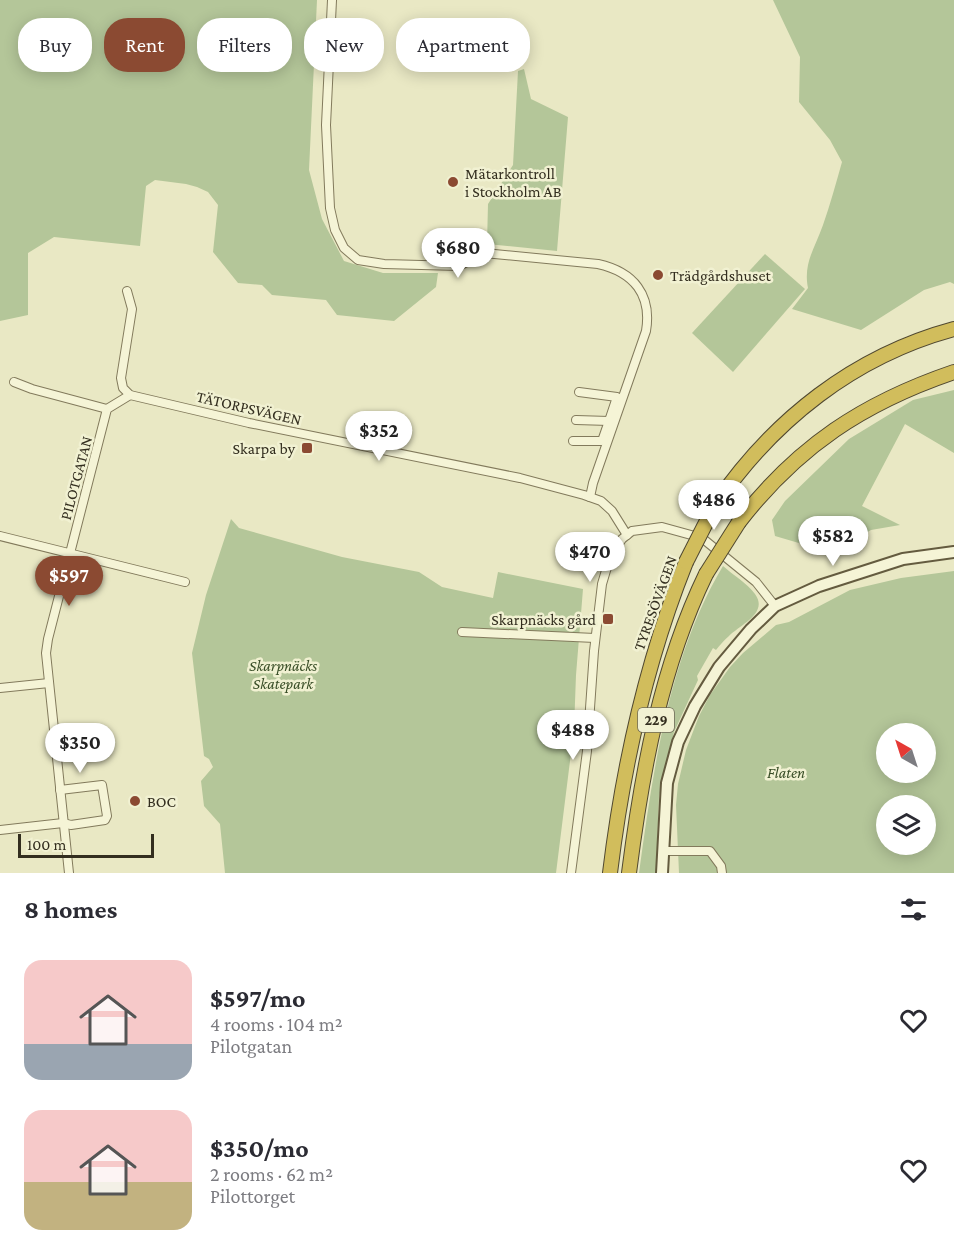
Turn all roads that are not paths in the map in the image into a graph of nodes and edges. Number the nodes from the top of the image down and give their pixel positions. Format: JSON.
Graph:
{"nodes":[{"id":1,"x":332,"y":0,"type":"edge"},
{"id":2,"x":127,"y":291,"type":"dead end"},
{"id":3,"x":954,"y":329,"type":"edge"},
{"id":4,"x":954,"y":372,"type":"edge"},
{"id":5,"x":14,"y":382,"type":"dead end"},
{"id":6,"x":579,"y":392,"type":"dead end"},
{"id":7,"x":130,"y":395,"type":"junction"},
{"id":8,"x":107,"y":409,"type":"junction"},
{"id":9,"x":576,"y":420,"type":"dead end"},
{"id":10,"x":609,"y":421,"type":"junction"},
{"id":11,"x":573,"y":441,"type":"dead end"},
{"id":12,"x":590,"y":497,"type":"junction"},
{"id":13,"x":627,"y":534,"type":"junction"},
{"id":14,"x":0,"y":536,"type":"edge"},
{"id":15,"x":954,"y":552,"type":"edge"},
{"id":16,"x":70,"y":554,"type":"junction"},
{"id":17,"x":185,"y":582,"type":"dead end"},
{"id":18,"x":776,"y":606,"type":"junction"},
{"id":19,"x":462,"y":632,"type":"dead end"},
{"id":20,"x":595,"y":638,"type":"junction"},
{"id":21,"x":49,"y":683,"type":"junction"},
{"id":22,"x":0,"y":688,"type":"edge"},
{"id":23,"x":60,"y":790,"type":"junction"},
{"id":24,"x":63,"y":823,"type":"junction"},
{"id":25,"x":0,"y":830,"type":"edge"},
{"id":26,"x":663,"y":851,"type":"junction"},
{"id":27,"x":69,"y":873,"type":"edge"},
{"id":28,"x":571,"y":873,"type":"edge"},
{"id":29,"x":609,"y":873,"type":"edge"},
{"id":30,"x":629,"y":873,"type":"edge"},
{"id":31,"x":662,"y":873,"type":"edge"},
{"id":32,"x":722,"y":873,"type":"edge"}],
"edges":[{"from":1,"to":12,"type":"street"},
{"from":2,"to":7,"type":"street"},
{"from":3,"to":29,"type":"highway","name":"TYRESÖVÄGEN","number":"229","bridge":true},
{"from":4,"to":30,"type":"highway","name":"TYRESÖVÄGEN","number":"229","bridge":true},
{"from":5,"to":8,"type":"street"},
{"from":6,"to":10,"type":"street"},
{"from":7,"to":8,"type":"street"},
{"from":7,"to":12,"type":"street","name":"TÄTORPSVÄGEN"},
{"from":8,"to":16,"type":"street","name":"PILOTGATAN"},
{"from":9,"to":10,"type":"street"},
{"from":10,"to":11,"type":"street"},
{"from":12,"to":13,"type":"street","name":"TÄTORPSVÄGEN"},
{"from":13,"to":18,"type":"street"},
{"from":13,"to":20,"type":"street"},
{"from":14,"to":16,"type":"street"},
{"from":15,"to":18,"type":"street"},
{"from":16,"to":17,"type":"street"},
{"from":16,"to":21,"type":"street","name":"PILOTGATAN"},
{"from":18,"to":26,"type":"street"},
{"from":19,"to":20,"type":"street"},
{"from":20,"to":28,"type":"street"},
{"from":21,"to":22,"type":"street"},
{"from":21,"to":23,"type":"street","name":"PILOTGATAN"},
{"from":23,"to":24,"type":"street","name":"PILOTGATAN"},
{"from":23,"to":24,"type":"street"},
{"from":24,"to":25,"type":"street"},
{"from":24,"to":27,"type":"street","name":"PILOTGATAN"},
{"from":26,"to":31,"type":"street"},
{"from":26,"to":32,"type":"street"}]}
